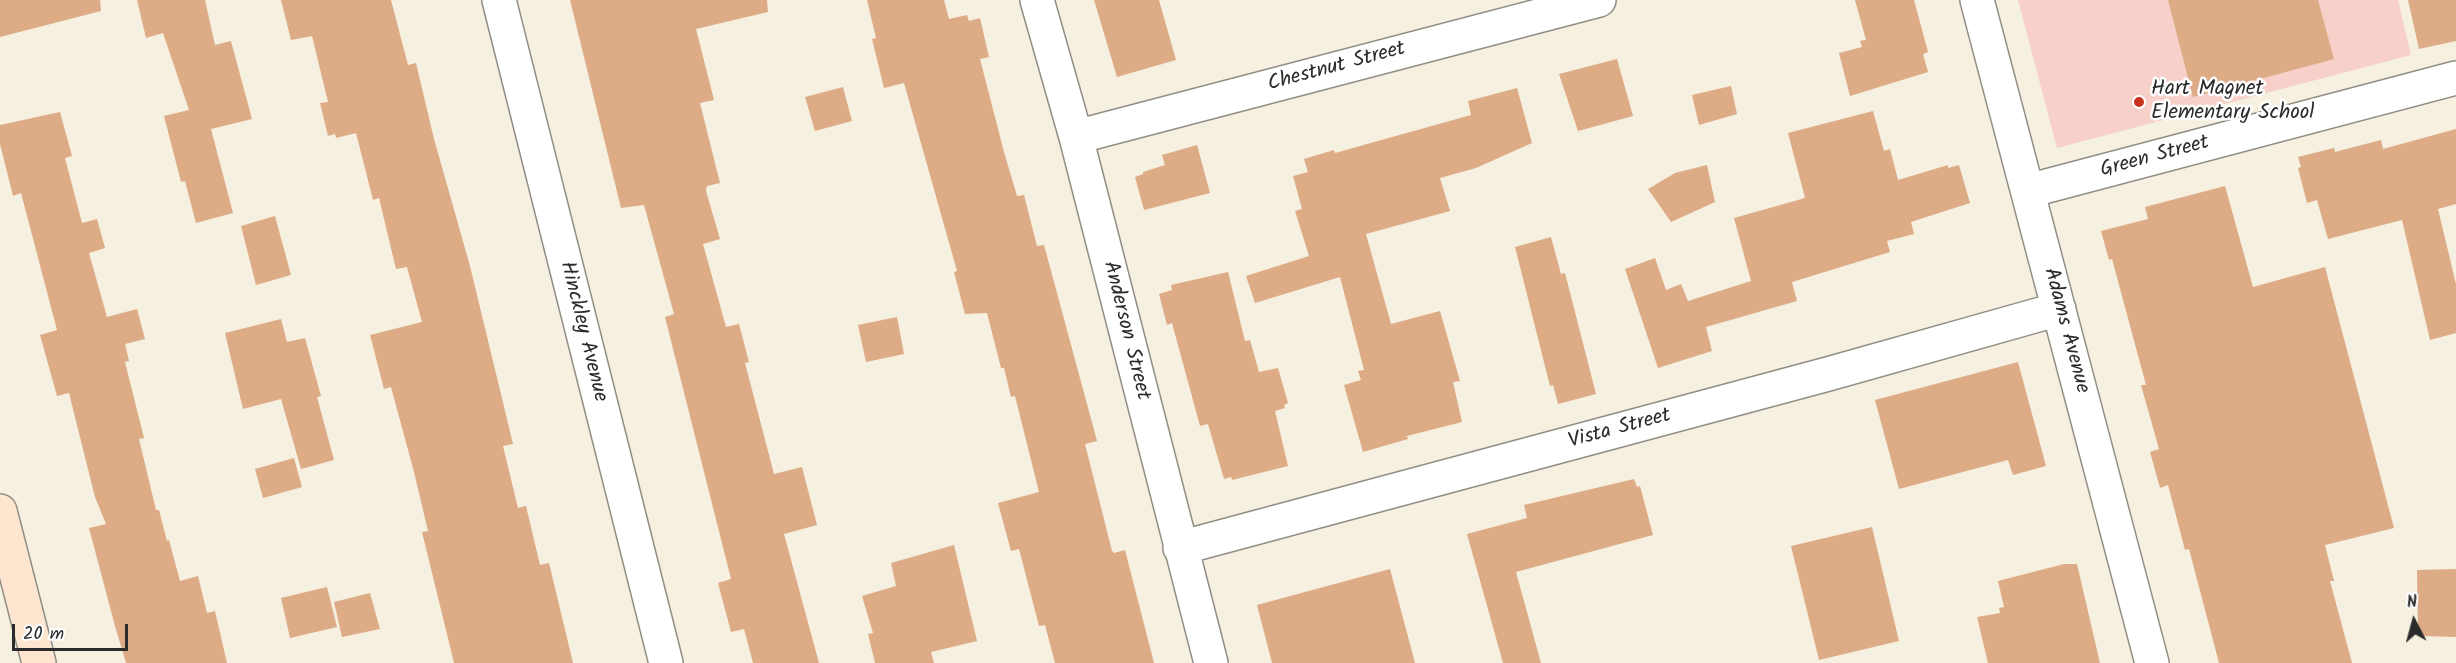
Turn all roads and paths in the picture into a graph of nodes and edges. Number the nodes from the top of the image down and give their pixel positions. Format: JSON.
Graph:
{"nodes":[{"id":1,"x":499,"y":0,"type":"edge"},
{"id":2,"x":1037,"y":0,"type":"edge"},
{"id":3,"x":1599,"y":0,"type":"edge"},
{"id":4,"x":1977,"y":0,"type":"edge"},
{"id":5,"x":2456,"y":78,"type":"edge"},
{"id":6,"x":1076,"y":137,"type":"junction"},
{"id":7,"x":2028,"y":191,"type":"junction"},
{"id":8,"x":2059,"y":309,"type":"junction"},
{"id":9,"x":0,"y":511,"type":"edge"},
{"id":10,"x":1180,"y":548,"type":"junction"},
{"id":11,"x":39,"y":663,"type":"edge"},
{"id":12,"x":666,"y":663,"type":"edge"},
{"id":13,"x":1211,"y":663,"type":"edge"},
{"id":14,"x":2152,"y":663,"type":"edge"}],
"edges":[{"from":1,"to":12,"type":"street","name":"Hinckley Avenue"},
{"from":2,"to":6,"type":"street","name":"Anderson Street"},
{"from":3,"to":6,"type":"street","name":"Chestnut Street"},
{"from":4,"to":7,"type":"street","name":"Adams Avenue"},
{"from":5,"to":7,"type":"street","name":"Green Street"},
{"from":6,"to":10,"type":"street","name":"Anderson Street"},
{"from":7,"to":8,"type":"street","name":"Adams Avenue"},
{"from":8,"to":10,"type":"street","name":"Vista Street"},
{"from":8,"to":14,"type":"street","name":"Adams Avenue"},
{"from":9,"to":11,"type":"street"},
{"from":10,"to":13,"type":"street","name":"Anderson Street"}]}
